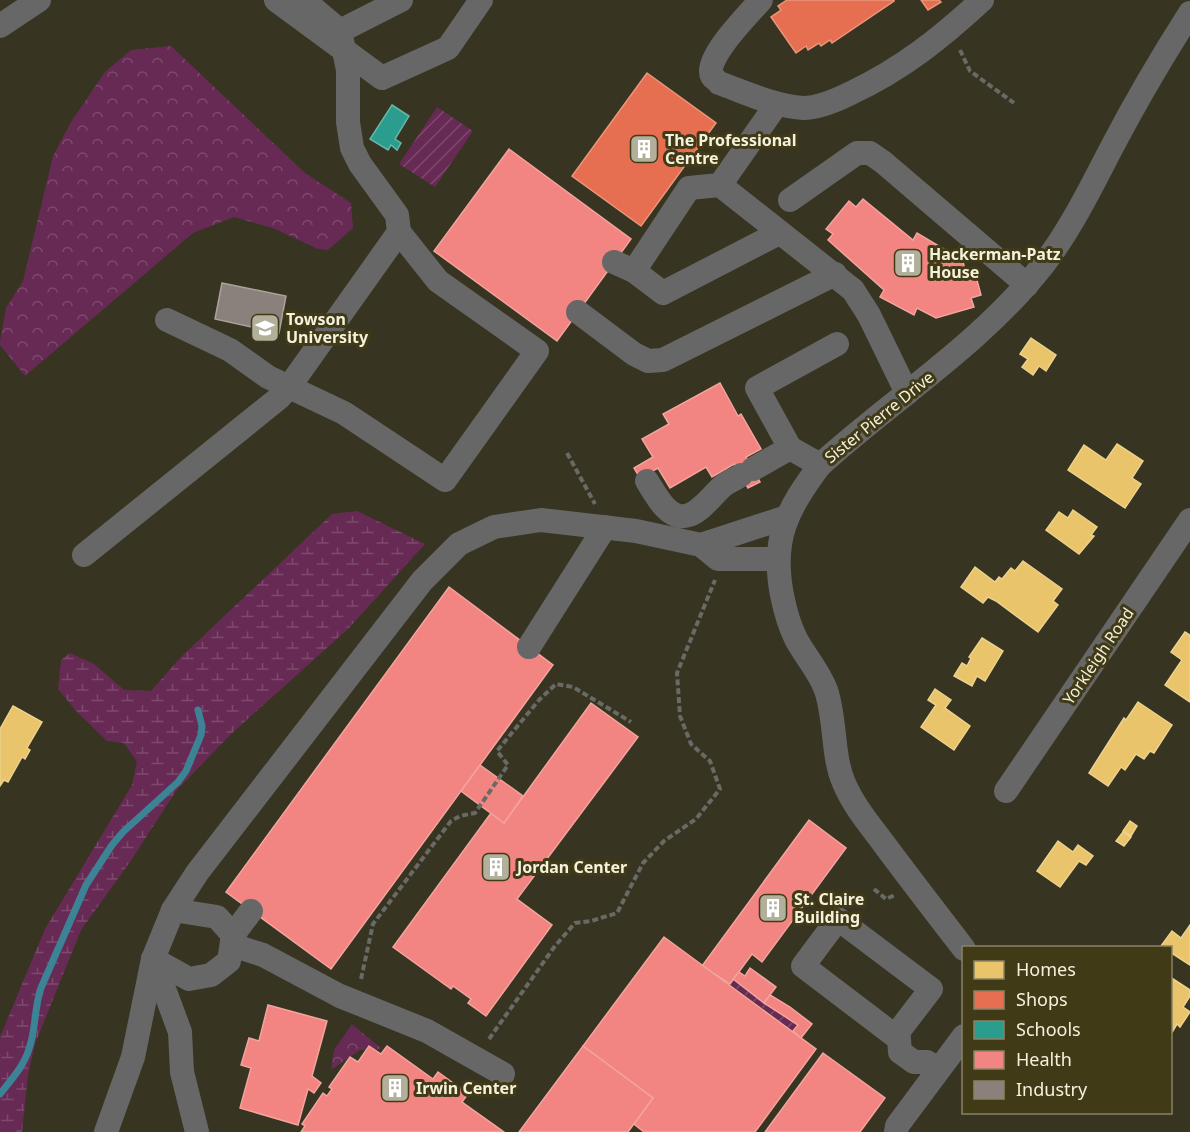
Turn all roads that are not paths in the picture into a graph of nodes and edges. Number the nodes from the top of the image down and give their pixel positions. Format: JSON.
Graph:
{"nodes":[{"id":1,"x":39,"y":0,"type":"edge"},
{"id":2,"x":276,"y":0,"type":"edge"},
{"id":3,"x":307,"y":0,"type":"edge"},
{"id":4,"x":401,"y":0,"type":"edge"},
{"id":5,"x":481,"y":0,"type":"edge"},
{"id":6,"x":761,"y":0,"type":"edge"},
{"id":7,"x":982,"y":0,"type":"edge"},
{"id":8,"x":1190,"y":13,"type":"edge"},
{"id":9,"x":0,"y":26,"type":"edge"},
{"id":10,"x":342,"y":42,"type":"junction"},
{"id":11,"x":776,"y":105,"type":"junction"},
{"id":12,"x":720,"y":185,"type":"junction"},
{"id":13,"x":790,"y":200,"type":"dead end"},
{"id":14,"x":399,"y":232,"type":"junction"},
{"id":15,"x":779,"y":233,"type":"junction"},
{"id":16,"x":835,"y":274,"type":"junction"},
{"id":17,"x":1027,"y":285,"type":"junction"},
{"id":18,"x":578,"y":312,"type":"dead end"},
{"id":19,"x":167,"y":320,"type":"dead end"},
{"id":20,"x":837,"y":344,"type":"dead end"},
{"id":21,"x":289,"y":387,"type":"junction"},
{"id":22,"x":908,"y":393,"type":"junction"},
{"id":23,"x":790,"y":448,"type":"junction"},
{"id":24,"x":820,"y":465,"type":"junction"},
{"id":25,"x":647,"y":481,"type":"dead end"},
{"id":26,"x":787,"y":517,"type":"junction"},
{"id":27,"x":1190,"y":520,"type":"edge"},
{"id":28,"x":598,"y":526,"type":"junction"},
{"id":29,"x":701,"y":545,"type":"junction"},
{"id":30,"x":84,"y":555,"type":"dead end"},
{"id":31,"x":778,"y":559,"type":"junction"},
{"id":32,"x":529,"y":647,"type":"dead end"},
{"id":33,"x":1006,"y":791,"type":"dead end"},
{"id":34,"x":173,"y":910,"type":"junction"},
{"id":35,"x":251,"y":911,"type":"dead end"},
{"id":36,"x":232,"y":940,"type":"junction"},
{"id":37,"x":962,"y":949,"type":"edge"},
{"id":38,"x":153,"y":959,"type":"junction"},
{"id":39,"x":897,"y":1037,"type":"junction"},
{"id":40,"x":962,"y":1037,"type":"edge"},
{"id":41,"x":933,"y":1066,"type":"junction"},
{"id":42,"x":503,"y":1074,"type":"dead end"},
{"id":43,"x":106,"y":1132,"type":"edge"},
{"id":44,"x":197,"y":1132,"type":"edge"},
{"id":45,"x":896,"y":1132,"type":"edge"}],
"edges":[{"from":1,"to":9,"type":"street"},
{"from":2,"to":10,"type":"street"},
{"from":3,"to":10,"type":"street"},
{"from":4,"to":10,"type":"street"},
{"from":5,"to":10,"type":"street"},
{"from":6,"to":11,"type":"street"},
{"from":7,"to":11,"type":"street"},
{"from":8,"to":17,"type":"street","name":"Sister Pierre Drive"},
{"from":10,"to":14,"type":"street"},
{"from":11,"to":12,"type":"street"},
{"from":12,"to":15,"type":"street"},
{"from":12,"to":15,"type":"street"},
{"from":13,"to":17,"type":"street"},
{"from":14,"to":21,"type":"street"},
{"from":14,"to":21,"type":"street"},
{"from":15,"to":16,"type":"street"},
{"from":16,"to":18,"type":"street"},
{"from":16,"to":22,"type":"street"},
{"from":17,"to":22,"type":"street","name":"Sister Pierre Drive"},
{"from":19,"to":21,"type":"street"},
{"from":20,"to":23,"type":"street"},
{"from":21,"to":30,"type":"street"},
{"from":22,"to":24,"type":"street","name":"Sister Pierre Drive"},
{"from":23,"to":24,"type":"street"},
{"from":23,"to":25,"type":"street"},
{"from":24,"to":26,"type":"street","name":"Sister Pierre Drive"},
{"from":26,"to":29,"type":"street"},
{"from":26,"to":31,"type":"street","name":"Sister Pierre Drive"},
{"from":27,"to":33,"type":"street","name":"Yorkleigh Road"},
{"from":28,"to":29,"type":"street"},
{"from":28,"to":32,"type":"street"},
{"from":28,"to":34,"type":"street"},
{"from":29,"to":31,"type":"street"},
{"from":31,"to":37,"type":"street","name":"Sister Pierre Drive"},
{"from":34,"to":36,"type":"street"},
{"from":34,"to":38,"type":"street"},
{"from":35,"to":36,"type":"street"},
{"from":36,"to":38,"type":"street"},
{"from":36,"to":42,"type":"street"},
{"from":38,"to":43,"type":"street"},
{"from":38,"to":44,"type":"street"},
{"from":39,"to":39,"type":"street"},
{"from":39,"to":41,"type":"street"},
{"from":40,"to":41,"type":"street"},
{"from":41,"to":45,"type":"street"}]}
